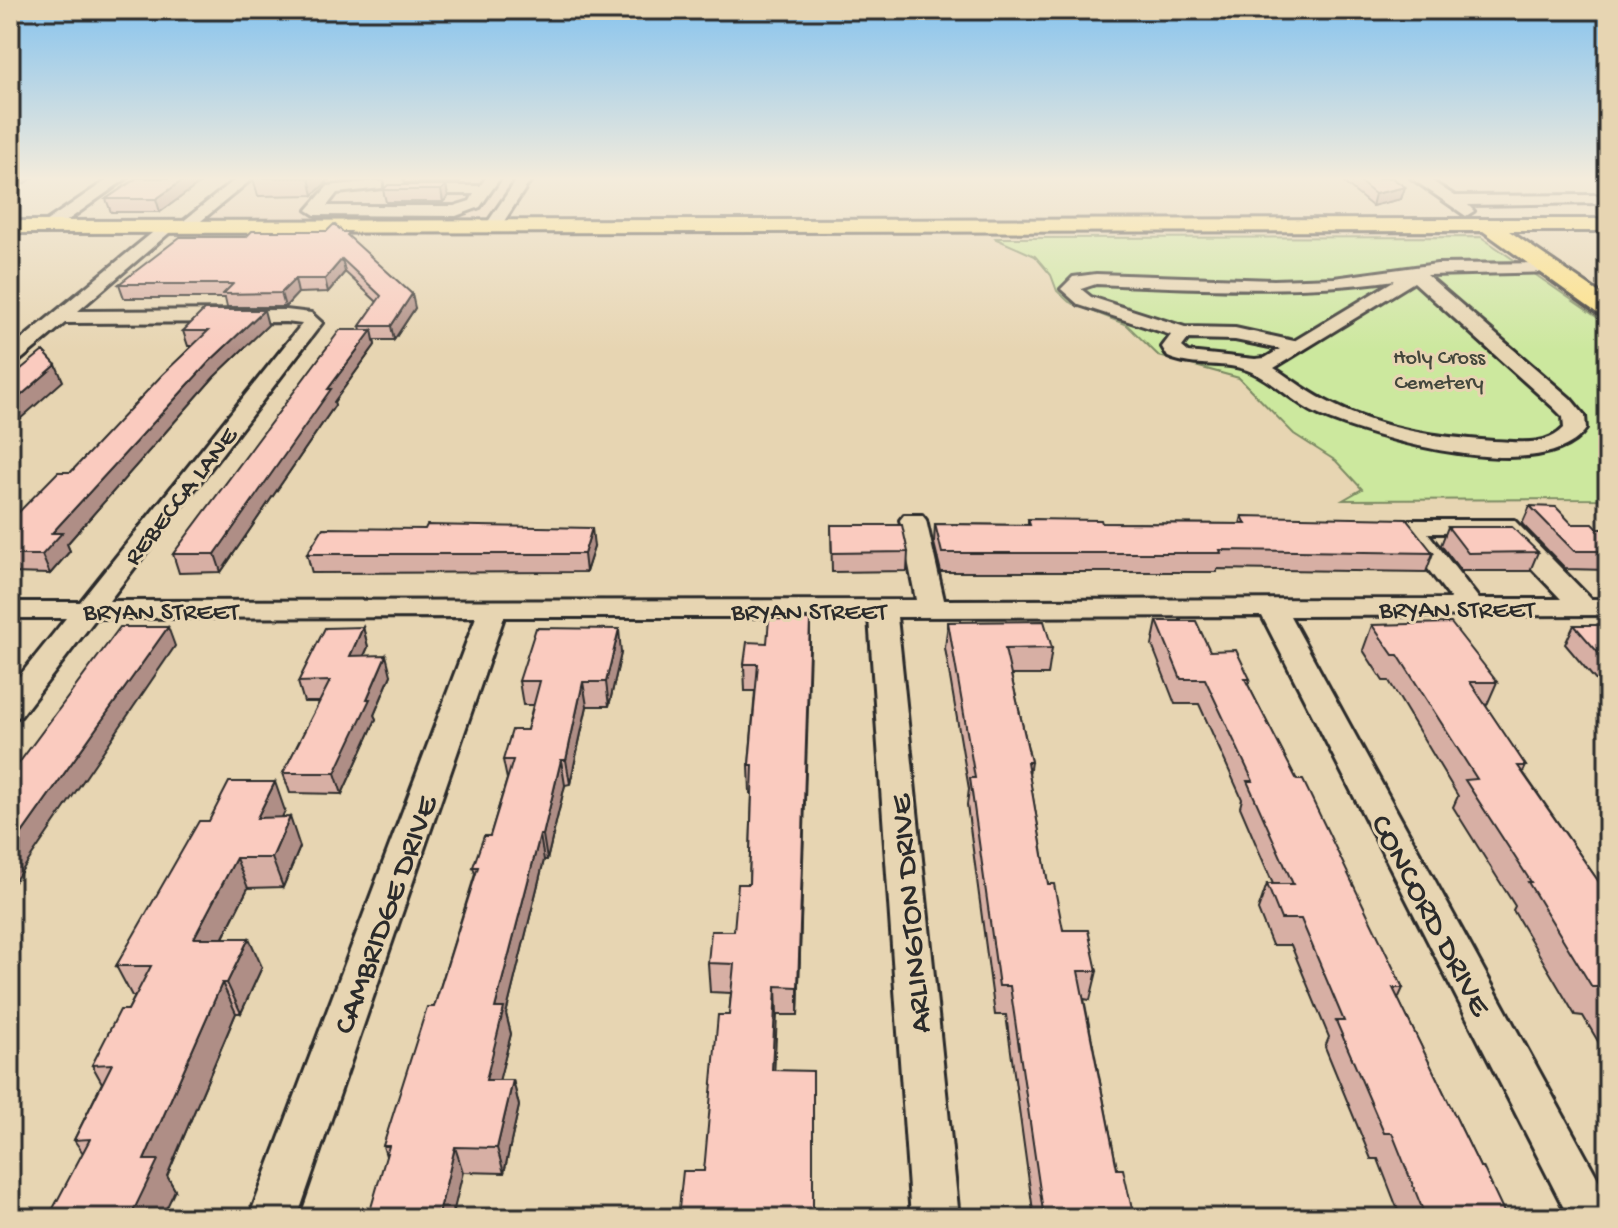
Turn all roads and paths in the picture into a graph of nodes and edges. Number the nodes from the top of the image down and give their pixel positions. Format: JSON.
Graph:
{"nodes":[{"id":1,"x":166,"y":235,"type":"edge"},
{"id":2,"x":1502,"y":235,"type":"edge"},
{"id":3,"x":1549,"y":268,"type":"junction"},
{"id":4,"x":1413,"y":272,"type":"junction"},
{"id":5,"x":1334,"y":283,"type":"junction"},
{"id":6,"x":1380,"y":296,"type":"junction"},
{"id":7,"x":1443,"y":299,"type":"junction"},
{"id":8,"x":1608,"y":310,"type":"edge"},
{"id":9,"x":62,"y":317,"type":"junction"},
{"id":10,"x":1183,"y":333,"type":"junction"},
{"id":11,"x":1297,"y":347,"type":"junction"},
{"id":12,"x":10,"y":359,"type":"edge"},
{"id":13,"x":1255,"y":365,"type":"junction"},
{"id":14,"x":913,"y":520,"type":"dead end"},
{"id":15,"x":1596,"y":607,"type":"edge"},
{"id":16,"x":1472,"y":608,"type":"junction"},
{"id":17,"x":1272,"y":609,"type":"junction"},
{"id":18,"x":10,"y":610,"type":"edge"},
{"id":19,"x":89,"y":610,"type":"junction"},
{"id":20,"x":493,"y":610,"type":"junction"},
{"id":21,"x":882,"y":610,"type":"junction"},
{"id":22,"x":932,"y":610,"type":"junction"},
{"id":23,"x":10,"y":709,"type":"edge"},
{"id":24,"x":273,"y":1218,"type":"edge"},
{"id":25,"x":935,"y":1218,"type":"edge"},
{"id":26,"x":1594,"y":1218,"type":"edge"}],
"edges":[{"from":1,"to":9,"type":"street"},
{"from":2,"to":3,"type":"main road"},
{"from":3,"to":4,"type":"street"},
{"from":3,"to":8,"type":"main road"},
{"from":4,"to":5,"type":"street"},
{"from":4,"to":6,"type":"street"},
{"from":4,"to":7,"type":"street"},
{"from":5,"to":6,"type":"street"},
{"from":5,"to":10,"type":"street"},
{"from":6,"to":7,"type":"street"},
{"from":6,"to":11,"type":"street"},
{"from":7,"to":13,"type":"street"},
{"from":9,"to":12,"type":"street"},
{"from":9,"to":19,"type":"street","name":"REBECCA LANE"},
{"from":10,"to":11,"type":"street"},
{"from":10,"to":13,"type":"street"},
{"from":11,"to":13,"type":"street"},
{"from":14,"to":22,"type":"street"},
{"from":15,"to":16,"type":"street","name":"BRYAN STREET"},
{"from":15,"to":16,"type":"street"},
{"from":16,"to":17,"type":"street","name":"BRYAN STREET"},
{"from":17,"to":22,"type":"street","name":"BRYAN STREET"},
{"from":17,"to":26,"type":"street","name":"CONCORD DRIVE"},
{"from":18,"to":19,"type":"street","name":"BRYAN STREET"},
{"from":19,"to":20,"type":"street","name":"BRYAN STREET"},
{"from":19,"to":23,"type":"street","name":"REBECCA LANE"},
{"from":20,"to":21,"type":"street","name":"BRYAN STREET"},
{"from":20,"to":24,"type":"street","name":"CAMBRIDGE DRIVE"},
{"from":21,"to":22,"type":"street","name":"BRYAN STREET"},
{"from":21,"to":25,"type":"street","name":"ARLINGTON DRIVE"}]}
